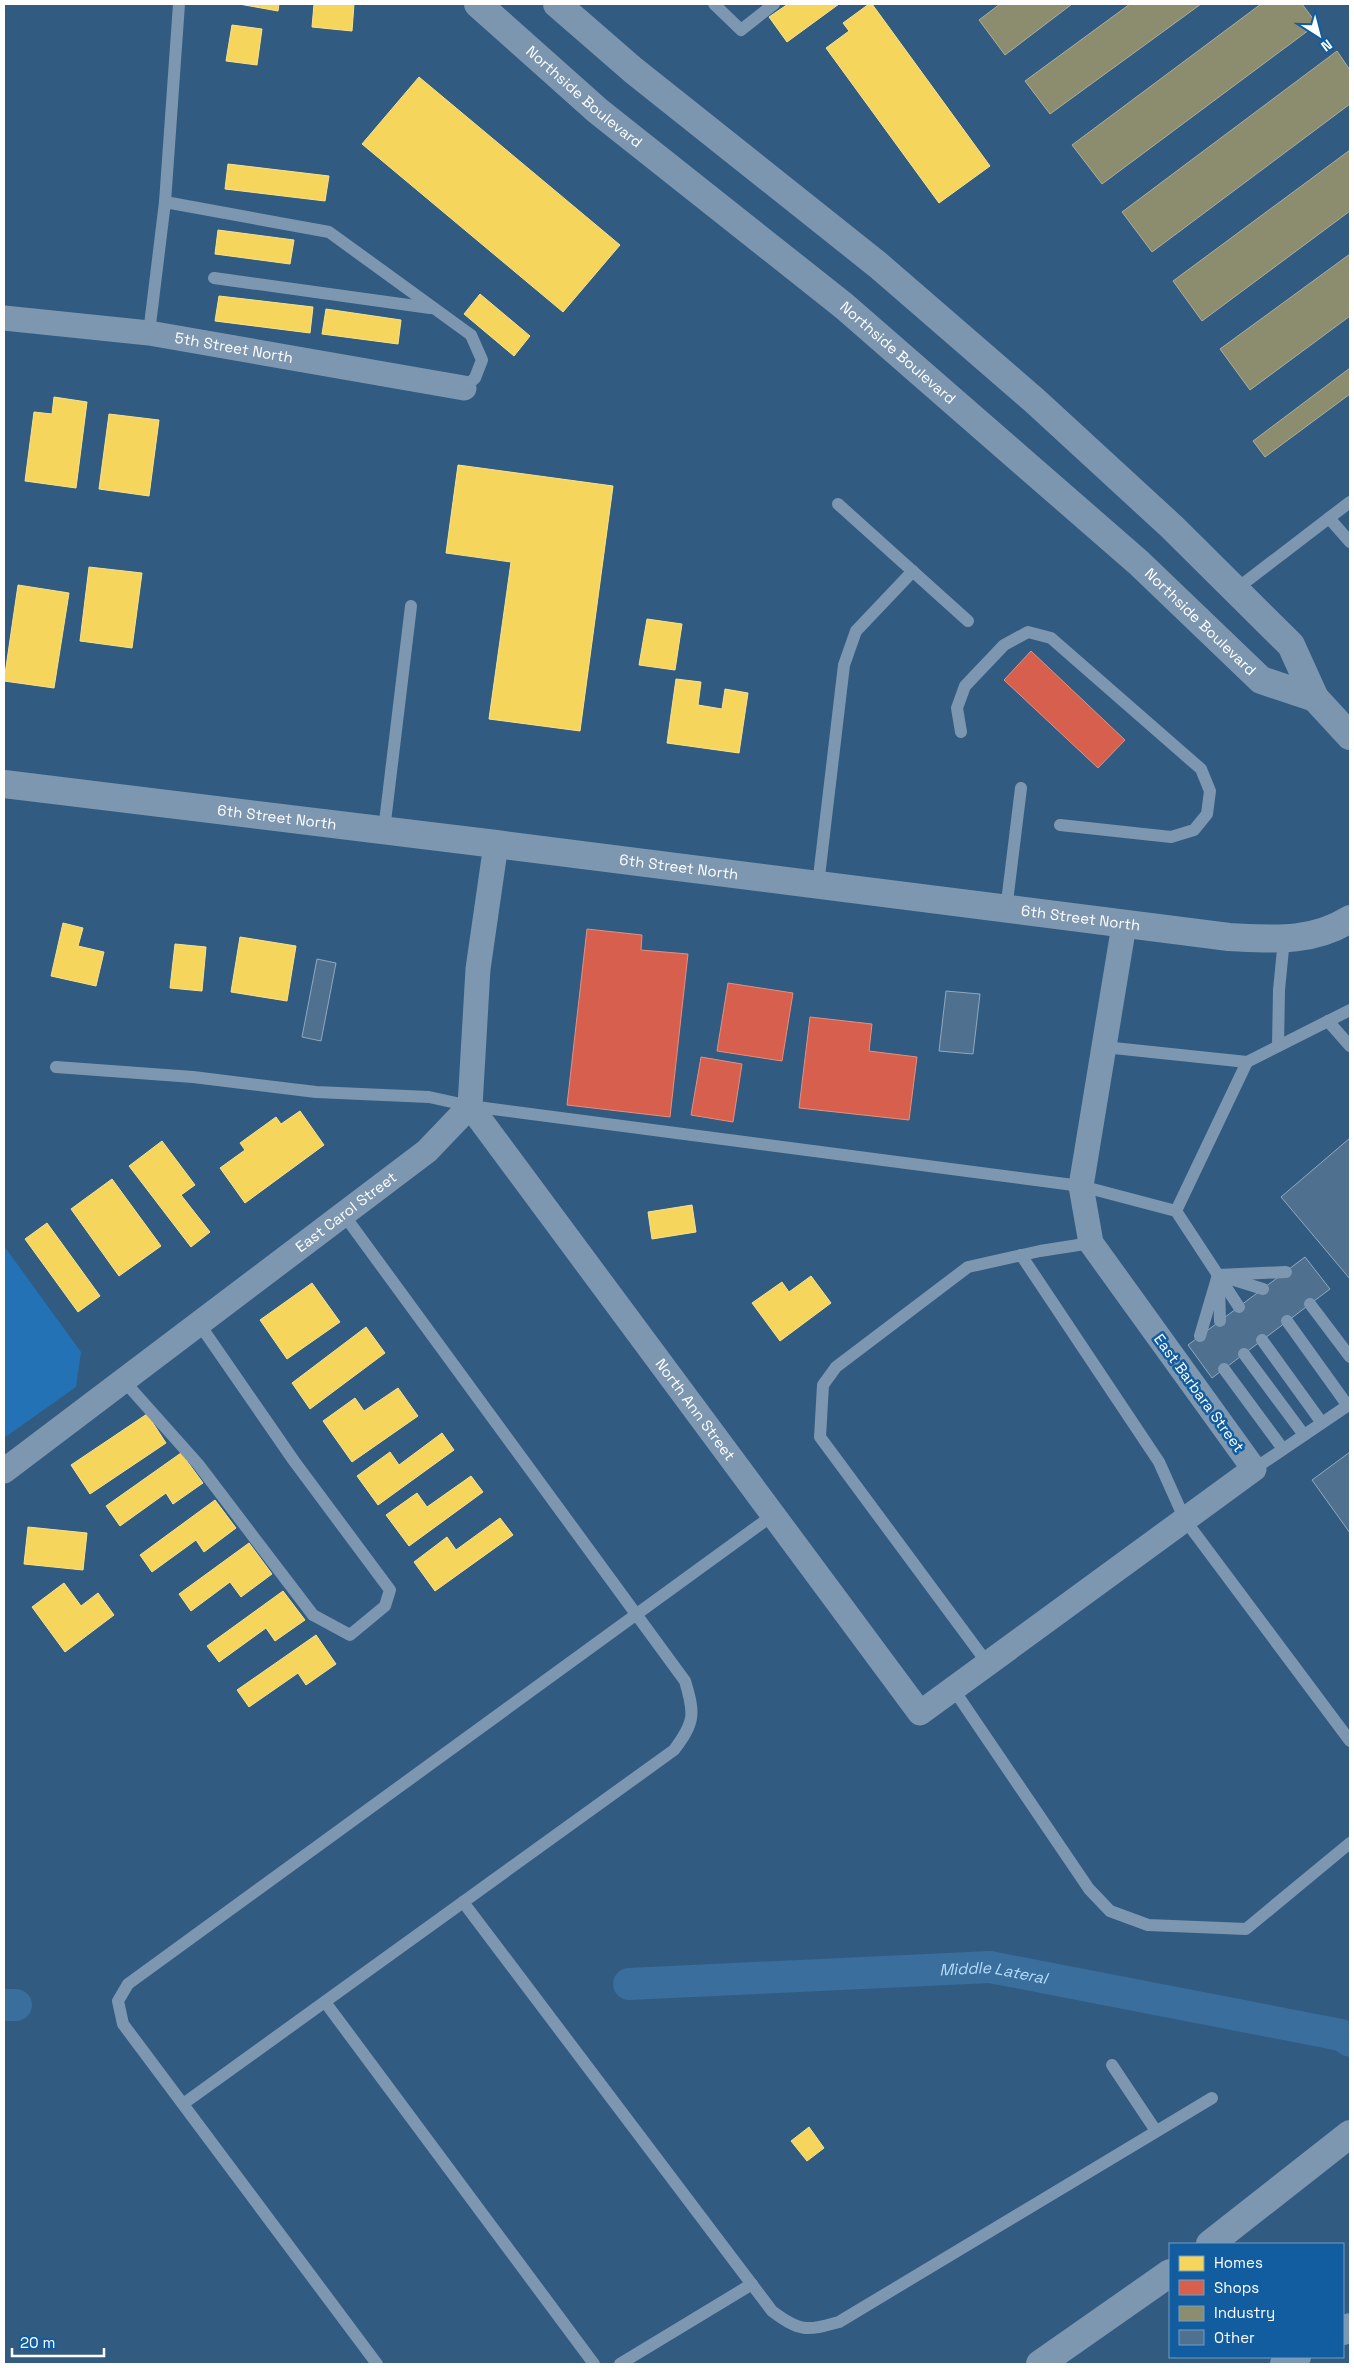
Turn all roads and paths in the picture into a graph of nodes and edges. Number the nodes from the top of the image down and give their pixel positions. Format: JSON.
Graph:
{"nodes":[{"id":1,"x":179,"y":4,"type":"edge"},
{"id":2,"x":478,"y":4,"type":"edge"},
{"id":3,"x":557,"y":4,"type":"edge"},
{"id":4,"x":714,"y":4,"type":"edge"},
{"id":5,"x":774,"y":4,"type":"edge"},
{"id":6,"x":165,"y":202,"type":"junction"},
{"id":7,"x":214,"y":278,"type":"dead end"},
{"id":8,"x":432,"y":308,"type":"junction"},
{"id":9,"x":4,"y":318,"type":"edge"},
{"id":10,"x":149,"y":333,"type":"junction"},
{"id":11,"x":464,"y":388,"type":"joint"},
{"id":12,"x":1350,"y":502,"type":"edge"},
{"id":13,"x":838,"y":504,"type":"dead end"},
{"id":14,"x":1329,"y":518,"type":"junction"},
{"id":15,"x":1350,"y":542,"type":"edge"},
{"id":16,"x":913,"y":572,"type":"junction"},
{"id":17,"x":1235,"y":590,"type":"junction"},
{"id":18,"x":411,"y":606,"type":"dead end"},
{"id":19,"x":968,"y":621,"type":"dead end"},
{"id":20,"x":1315,"y":698,"type":"junction"},
{"id":21,"x":962,"y":732,"type":"dead end"},
{"id":22,"x":1350,"y":736,"type":"edge"},
{"id":23,"x":4,"y":784,"type":"edge"},
{"id":24,"x":1021,"y":788,"type":"dead end"},
{"id":25,"x":1060,"y":825,"type":"dead end"},
{"id":26,"x":384,"y":830,"type":"junction"},
{"id":27,"x":496,"y":844,"type":"junction"},
{"id":28,"x":818,"y":885,"type":"junction"},
{"id":29,"x":1006,"y":910,"type":"junction"},
{"id":30,"x":1350,"y":919,"type":"edge"},
{"id":31,"x":1124,"y":925,"type":"junction"},
{"id":32,"x":1284,"y":939,"type":"junction"},
{"id":33,"x":1350,"y":1010,"type":"edge"},
{"id":34,"x":1328,"y":1021,"type":"junction"},
{"id":35,"x":1278,"y":1046,"type":"junction"},
{"id":36,"x":1350,"y":1046,"type":"edge"},
{"id":37,"x":1104,"y":1047,"type":"junction"},
{"id":38,"x":1247,"y":1062,"type":"junction"},
{"id":39,"x":56,"y":1067,"type":"dead end"},
{"id":40,"x":470,"y":1106,"type":"junction"},
{"id":41,"x":1081,"y":1186,"type":"junction"},
{"id":42,"x":1176,"y":1211,"type":"junction"},
{"id":43,"x":344,"y":1215,"type":"junction"},
{"id":44,"x":1091,"y":1243,"type":"junction"},
{"id":45,"x":1021,"y":1255,"type":"junction"},
{"id":46,"x":1286,"y":1272,"type":"dead end"},
{"id":47,"x":1218,"y":1275,"type":"junction"},
{"id":48,"x":1263,"y":1289,"type":"dead end"},
{"id":49,"x":1310,"y":1304,"type":"dead end"},
{"id":50,"x":1239,"y":1307,"type":"dead end"},
{"id":51,"x":1220,"y":1321,"type":"dead end"},
{"id":52,"x":1287,"y":1321,"type":"dead end"},
{"id":53,"x":200,"y":1325,"type":"junction"},
{"id":54,"x":1200,"y":1336,"type":"dead end"},
{"id":55,"x":1262,"y":1340,"type":"dead end"},
{"id":56,"x":1244,"y":1354,"type":"dead end"},
{"id":57,"x":1350,"y":1357,"type":"edge"},
{"id":58,"x":1224,"y":1370,"type":"dead end"},
{"id":59,"x":124,"y":1381,"type":"junction"},
{"id":60,"x":1349,"y":1405,"type":"edge"},
{"id":61,"x":1322,"y":1423,"type":"junction"},
{"id":62,"x":1304,"y":1435,"type":"junction"},
{"id":63,"x":1283,"y":1449,"type":"junction"},
{"id":64,"x":1254,"y":1469,"type":"junction"},
{"id":65,"x":4,"y":1470,"type":"edge"},
{"id":66,"x":773,"y":1515,"type":"junction"},
{"id":67,"x":1185,"y":1520,"type":"junction"},
{"id":68,"x":636,"y":1615,"type":"junction"},
{"id":69,"x":988,"y":1664,"type":"junction"},
{"id":70,"x":954,"y":1690,"type":"junction"},
{"id":71,"x":1350,"y":1741,"type":"edge"},
{"id":72,"x":1350,"y":1843,"type":"edge"},
{"id":73,"x":463,"y":1902,"type":"junction"},
{"id":74,"x":325,"y":2002,"type":"junction"},
{"id":75,"x":1112,"y":2065,"type":"dead end"},
{"id":76,"x":1212,"y":2098,"type":"dead end"},
{"id":77,"x":183,"y":2104,"type":"junction"},
{"id":78,"x":1156,"y":2131,"type":"junction"},
{"id":79,"x":1350,"y":2134,"type":"edge"},
{"id":80,"x":1211,"y":2243,"type":"edge"},
{"id":81,"x":1169,"y":2274,"type":"edge"},
{"id":82,"x":752,"y":2284,"type":"junction"},
{"id":83,"x":1295,"y":2358,"type":"edge"},
{"id":84,"x":377,"y":2364,"type":"edge"},
{"id":85,"x":594,"y":2364,"type":"edge"},
{"id":86,"x":620,"y":2364,"type":"edge"},
{"id":87,"x":1040,"y":2364,"type":"edge"},
{"id":88,"x":1284,"y":2364,"type":"edge"}],
"edges":[{"from":1,"to":6,"type":"lane"},
{"from":2,"to":20,"type":"main road","name":"Northside Boulevard"},
{"from":3,"to":17,"type":"main road","name":"Northside Boulevard"},
{"from":4,"to":5,"type":"lane"},
{"from":6,"to":8,"type":"lane"},
{"from":6,"to":10,"type":"lane"},
{"from":7,"to":8,"type":"lane"},
{"from":8,"to":11,"type":"lane"},
{"from":9,"to":10,"type":"street","name":"5th Street North"},
{"from":10,"to":11,"type":"street","name":"5th Street North"},
{"from":12,"to":14,"type":"lane"},
{"from":13,"to":16,"type":"lane"},
{"from":14,"to":15,"type":"lane"},
{"from":14,"to":17,"type":"lane"},
{"from":16,"to":19,"type":"lane"},
{"from":16,"to":28,"type":"lane"},
{"from":17,"to":20,"type":"main road","name":"Northside Boulevard"},
{"from":18,"to":26,"type":"lane"},
{"from":20,"to":22,"type":"main road","name":"Northside Boulevard"},
{"from":21,"to":25,"type":"lane"},
{"from":23,"to":26,"type":"street","name":"6th Street North"},
{"from":24,"to":29,"type":"lane"},
{"from":26,"to":27,"type":"street","name":"6th Street North"},
{"from":27,"to":28,"type":"street","name":"6th Street North"},
{"from":27,"to":40,"type":"street"},
{"from":28,"to":29,"type":"street","name":"6th Street North"},
{"from":29,"to":31,"type":"street","name":"6th Street North"},
{"from":30,"to":32,"type":"street","name":"6th Street North"},
{"from":31,"to":32,"type":"street","name":"6th Street North"},
{"from":31,"to":37,"type":"street","name":"East Barbara Street"},
{"from":32,"to":35,"type":"lane"},
{"from":33,"to":34,"type":"lane"},
{"from":34,"to":35,"type":"lane"},
{"from":34,"to":36,"type":"lane"},
{"from":35,"to":38,"type":"lane"},
{"from":37,"to":38,"type":"lane"},
{"from":37,"to":41,"type":"street","name":"East Barbara Street"},
{"from":38,"to":42,"type":"lane"},
{"from":39,"to":40,"type":"lane"},
{"from":40,"to":41,"type":"lane"},
{"from":40,"to":43,"type":"street","name":"East Carol Street"},
{"from":40,"to":66,"type":"street","name":"North Ann Street"},
{"from":41,"to":42,"type":"lane"},
{"from":41,"to":44,"type":"street","name":"East Barbara Street"},
{"from":42,"to":47,"type":"lane"},
{"from":43,"to":53,"type":"street","name":"East Carol Street"},
{"from":43,"to":68,"type":"lane"},
{"from":44,"to":45,"type":"lane"},
{"from":44,"to":64,"type":"street","name":"East Barbara Street"},
{"from":45,"to":67,"type":"lane"},
{"from":45,"to":69,"type":"lane"},
{"from":46,"to":47,"type":"lane"},
{"from":47,"to":48,"type":"lane"},
{"from":47,"to":50,"type":"lane"},
{"from":47,"to":51,"type":"lane"},
{"from":47,"to":54,"type":"lane"},
{"from":49,"to":57,"type":"lane"},
{"from":52,"to":60,"type":"lane"},
{"from":53,"to":59,"type":"street","name":"East Carol Street"},
{"from":53,"to":59,"type":"lane"},
{"from":55,"to":61,"type":"lane"},
{"from":56,"to":62,"type":"lane"},
{"from":58,"to":63,"type":"lane"},
{"from":59,"to":65,"type":"street","name":"East Carol Street"},
{"from":60,"to":61,"type":"lane"},
{"from":61,"to":62,"type":"lane"},
{"from":62,"to":63,"type":"lane"},
{"from":63,"to":64,"type":"lane"},
{"from":64,"to":67,"type":"street"},
{"from":66,"to":68,"type":"lane"},
{"from":66,"to":70,"type":"street","name":"North Ann Street"},
{"from":67,"to":69,"type":"street"},
{"from":67,"to":71,"type":"lane"},
{"from":68,"to":73,"type":"lane"},
{"from":68,"to":77,"type":"lane"},
{"from":69,"to":70,"type":"street"},
{"from":70,"to":72,"type":"lane"},
{"from":73,"to":74,"type":"lane"},
{"from":73,"to":82,"type":"lane"},
{"from":74,"to":77,"type":"lane"},
{"from":74,"to":85,"type":"lane"},
{"from":75,"to":78,"type":"lane"},
{"from":76,"to":78,"type":"lane"},
{"from":77,"to":84,"type":"lane"},
{"from":78,"to":82,"type":"lane"},
{"from":79,"to":80,"type":"highway"},
{"from":81,"to":87,"type":"highway"},
{"from":82,"to":86,"type":"lane"},
{"from":83,"to":88,"type":"highway"}]}
